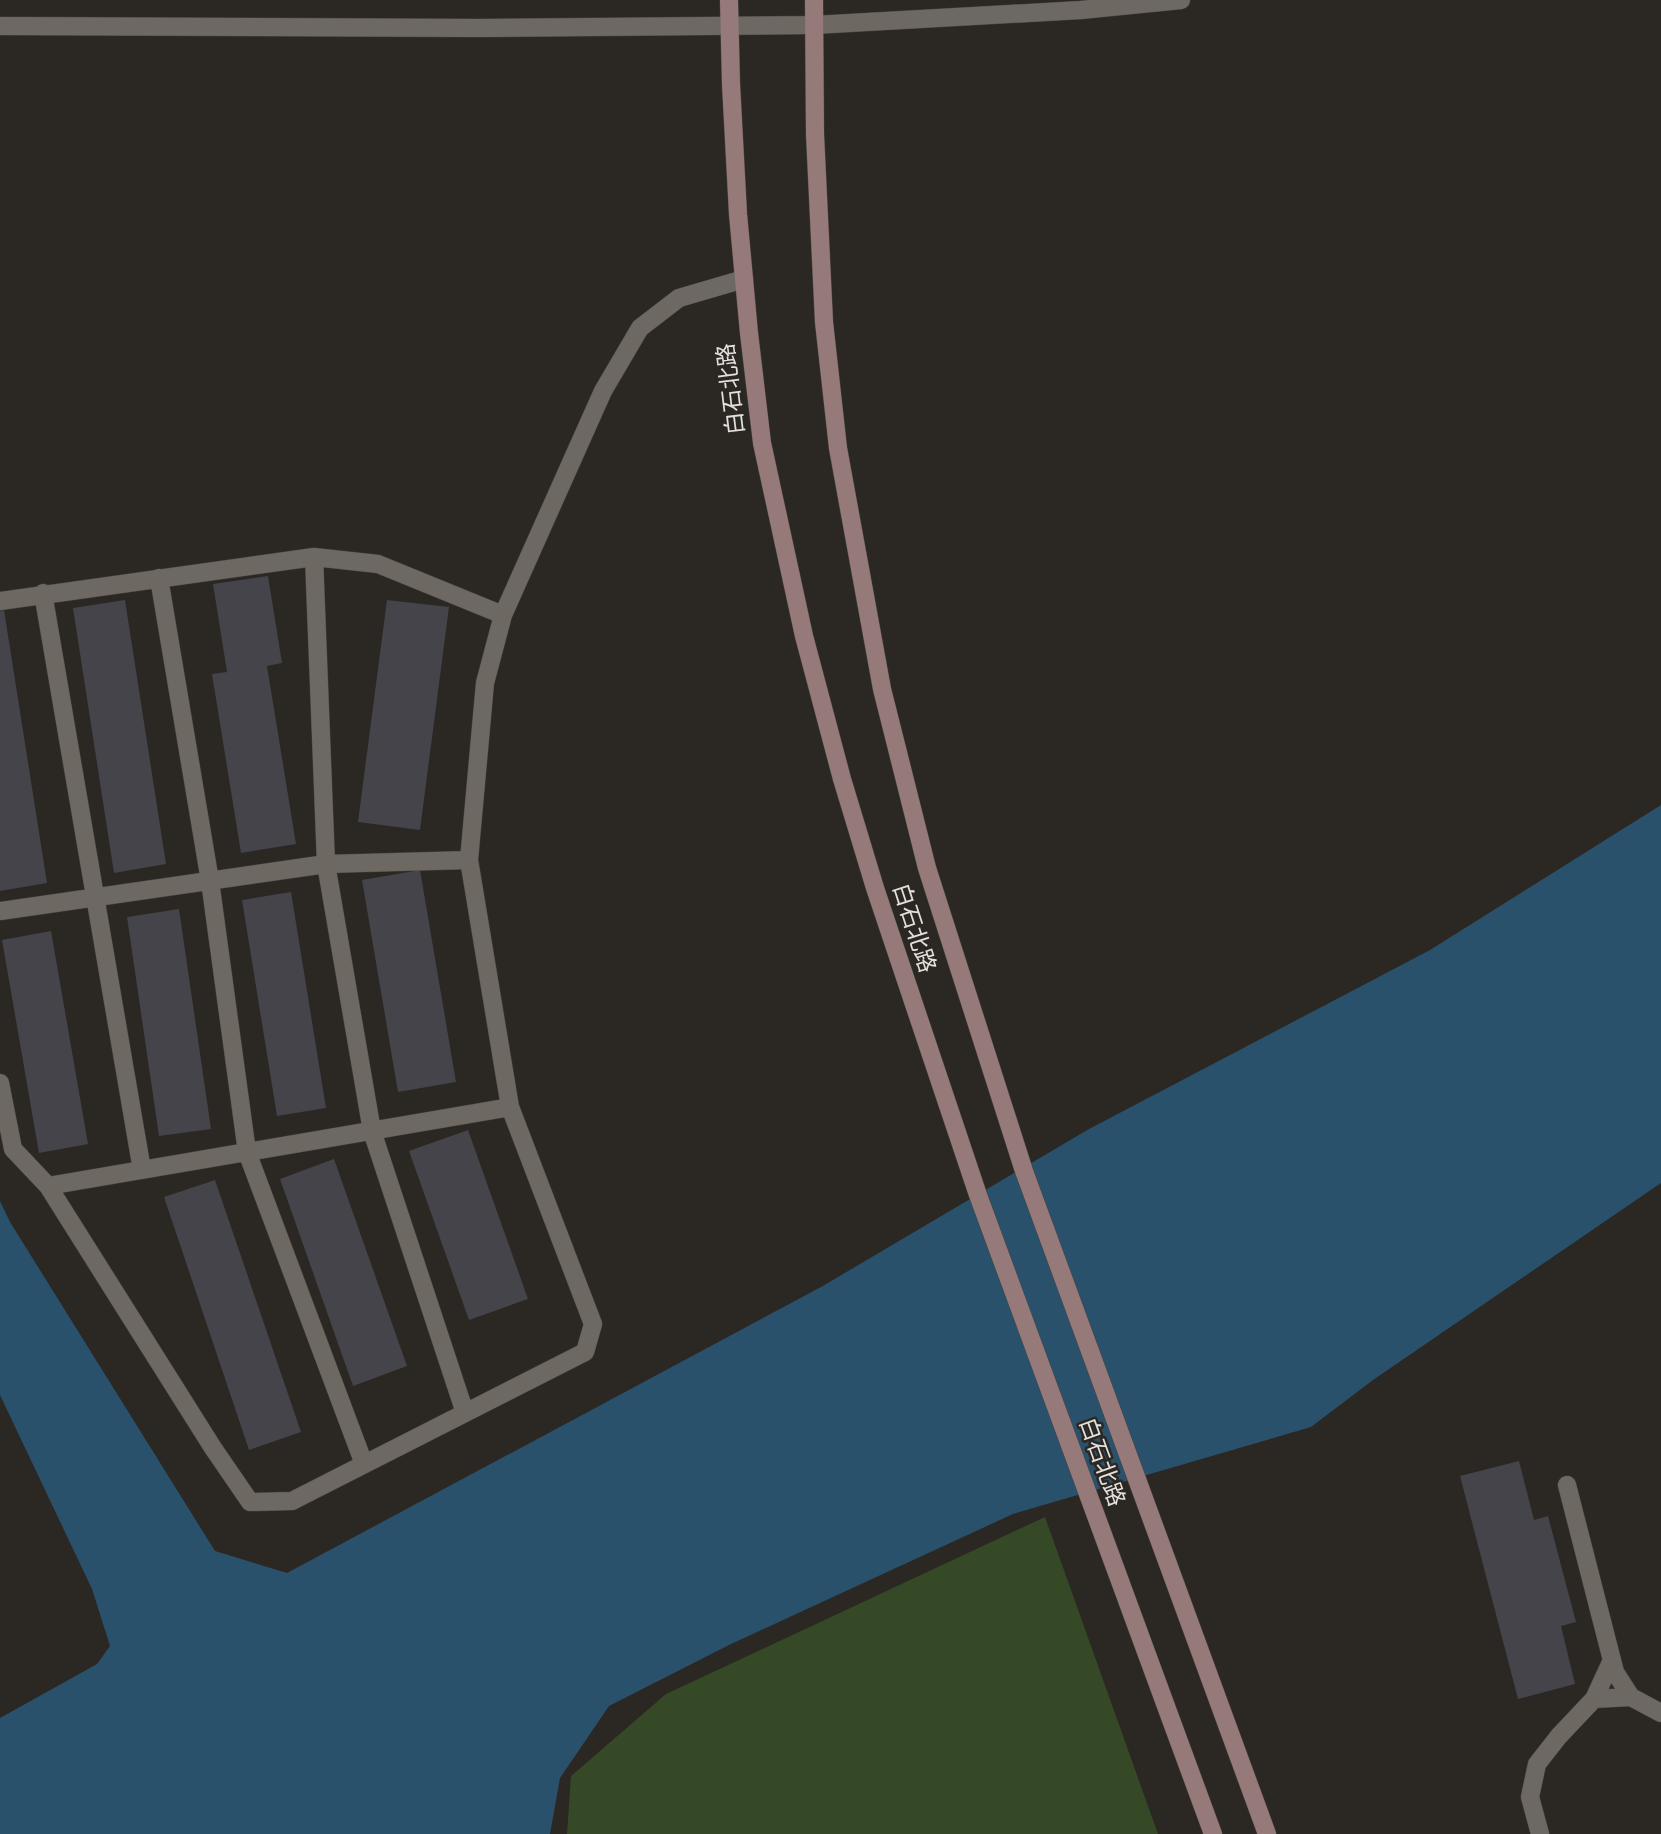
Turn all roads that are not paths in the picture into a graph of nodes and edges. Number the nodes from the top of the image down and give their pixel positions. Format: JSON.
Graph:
{"nodes":[{"id":1,"x":729,"y":0,"type":"edge"},
{"id":2,"x":814,"y":0,"type":"edge"},
{"id":3,"x":1181,"y":0,"type":"edge"},
{"id":4,"x":814,"y":24,"type":"junction"},
{"id":5,"x":0,"y":26,"type":"edge"},
{"id":6,"x":730,"y":26,"type":"junction"},
{"id":7,"x":744,"y":279,"type":"junction"},
{"id":8,"x":314,"y":557,"type":"junction"},
{"id":9,"x":159,"y":578,"type":"junction"},
{"id":10,"x":43,"y":593,"type":"junction"},
{"id":11,"x":0,"y":601,"type":"edge"},
{"id":12,"x":503,"y":615,"type":"junction"},
{"id":13,"x":469,"y":860,"type":"junction"},
{"id":14,"x":326,"y":864,"type":"junction"},
{"id":15,"x":210,"y":881,"type":"junction"},
{"id":16,"x":95,"y":897,"type":"junction"},
{"id":17,"x":0,"y":911,"type":"edge"},
{"id":18,"x":0,"y":1083,"type":"edge"},
{"id":19,"x":510,"y":1107,"type":"junction"},
{"id":20,"x":372,"y":1131,"type":"junction"},
{"id":21,"x":247,"y":1152,"type":"junction"},
{"id":22,"x":142,"y":1170,"type":"junction"},
{"id":23,"x":48,"y":1186,"type":"junction"},
{"id":24,"x":465,"y":1413,"type":"junction"},
{"id":25,"x":364,"y":1464,"type":"junction"},
{"id":26,"x":1567,"y":1485,"type":"dead end"},
{"id":27,"x":1612,"y":1660,"type":"junction"},
{"id":28,"x":1631,"y":1697,"type":"junction"},
{"id":29,"x":1594,"y":1699,"type":"junction"},
{"id":30,"x":1661,"y":1713,"type":"edge"},
{"id":31,"x":1213,"y":1834,"type":"edge"},
{"id":32,"x":1266,"y":1834,"type":"edge"},
{"id":33,"x":1540,"y":1834,"type":"edge"}],
"edges":[{"from":1,"to":6,"type":"main road","name":"白石北路"},
{"from":2,"to":4,"type":"main road","name":"白石北路"},
{"from":3,"to":4,"type":"street"},
{"from":4,"to":6,"type":"street"},
{"from":4,"to":32,"type":"main road","name":"白石北路"},
{"from":5,"to":6,"type":"street"},
{"from":6,"to":7,"type":"main road","name":"白石北路"},
{"from":7,"to":12,"type":"street"},
{"from":7,"to":31,"type":"main road","name":"白石北路"},
{"from":8,"to":9,"type":"street"},
{"from":8,"to":12,"type":"street"},
{"from":8,"to":14,"type":"street"},
{"from":9,"to":10,"type":"street"},
{"from":9,"to":15,"type":"street"},
{"from":10,"to":11,"type":"street"},
{"from":10,"to":16,"type":"street"},
{"from":12,"to":13,"type":"street"},
{"from":13,"to":14,"type":"street"},
{"from":13,"to":19,"type":"street"},
{"from":14,"to":15,"type":"street"},
{"from":14,"to":20,"type":"street"},
{"from":15,"to":16,"type":"street"},
{"from":15,"to":21,"type":"street"},
{"from":16,"to":17,"type":"street"},
{"from":16,"to":22,"type":"street"},
{"from":18,"to":23,"type":"street"},
{"from":19,"to":20,"type":"street"},
{"from":19,"to":24,"type":"street"},
{"from":20,"to":21,"type":"street"},
{"from":20,"to":24,"type":"street"},
{"from":21,"to":22,"type":"street"},
{"from":21,"to":25,"type":"street"},
{"from":22,"to":23,"type":"street"},
{"from":23,"to":25,"type":"street"},
{"from":24,"to":25,"type":"street"},
{"from":26,"to":27,"type":"street"},
{"from":27,"to":28,"type":"street"},
{"from":27,"to":29,"type":"street"},
{"from":28,"to":29,"type":"street"},
{"from":28,"to":30,"type":"street"},
{"from":29,"to":33,"type":"street"}]}
